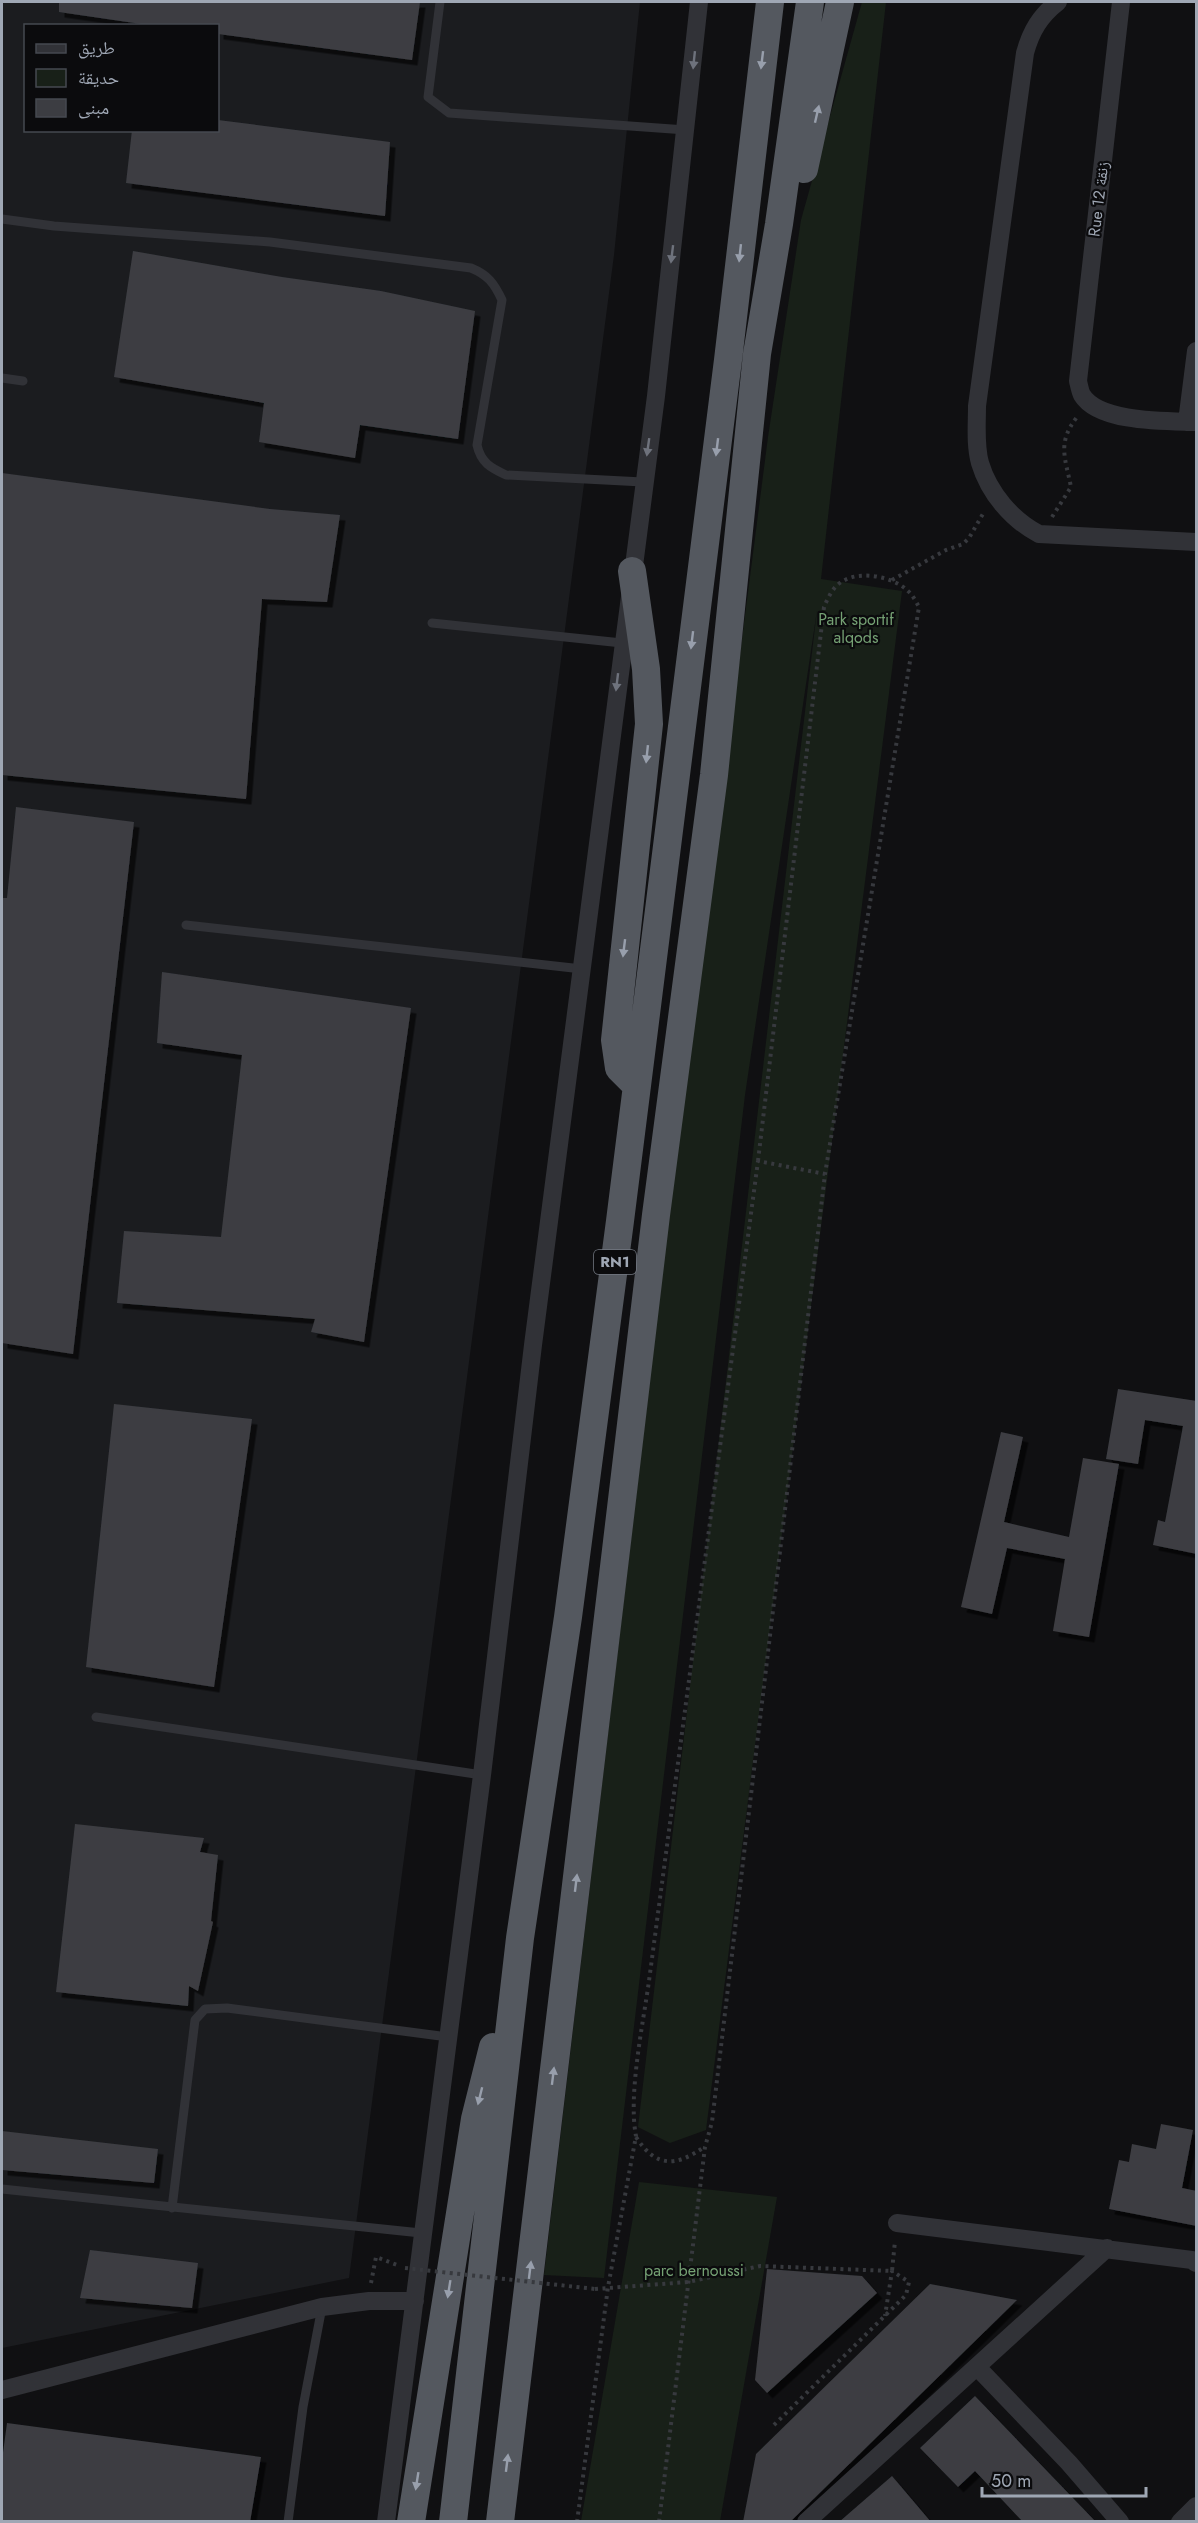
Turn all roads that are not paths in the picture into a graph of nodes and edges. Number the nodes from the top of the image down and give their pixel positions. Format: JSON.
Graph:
{"nodes":[{"id":1,"x":440,"y":2,"type":"edge"},
{"id":2,"x":699,"y":2,"type":"edge"},
{"id":3,"x":770,"y":2,"type":"edge"},
{"id":4,"x":810,"y":2,"type":"edge"},
{"id":5,"x":840,"y":2,"type":"edge"},
{"id":6,"x":1058,"y":2,"type":"edge"},
{"id":7,"x":1121,"y":2,"type":"edge"},
{"id":8,"x":687,"y":130,"type":"junction"},
{"id":9,"x":2,"y":219,"type":"edge"},
{"id":10,"x":1197,"y":351,"type":"edge"},
{"id":11,"x":757,"y":354,"type":"junction"},
{"id":12,"x":2,"y":378,"type":"edge"},
{"id":13,"x":23,"y":381,"type":"dead end"},
{"id":14,"x":1192,"y":422,"type":"edge"},
{"id":15,"x":644,"y":482,"type":"junction"},
{"id":16,"x":1197,"y":542,"type":"edge"},
{"id":17,"x":632,"y":571,"type":"junction"},
{"id":18,"x":432,"y":623,"type":"dead end"},
{"id":19,"x":622,"y":643,"type":"junction"},
{"id":20,"x":186,"y":925,"type":"dead end"},
{"id":21,"x":582,"y":969,"type":"junction"},
{"id":22,"x":637,"y":1086,"type":"junction"},
{"id":23,"x":96,"y":1717,"type":"dead end"},
{"id":24,"x":482,"y":1774,"type":"junction"},
{"id":25,"x":520,"y":1938,"type":"junction"},
{"id":26,"x":448,"y":2037,"type":"junction"},
{"id":27,"x":2,"y":2188,"type":"edge"},
{"id":28,"x":172,"y":2208,"type":"junction"},
{"id":29,"x":897,"y":2223,"type":"road end"},
{"id":30,"x":421,"y":2233,"type":"junction"},
{"id":31,"x":1107,"y":2248,"type":"junction"},
{"id":32,"x":1197,"y":2263,"type":"edge"},
{"id":33,"x":415,"y":2301,"type":"junction"},
{"id":34,"x":322,"y":2307,"type":"junction"},
{"id":35,"x":977,"y":2367,"type":"junction"},
{"id":36,"x":2,"y":2390,"type":"edge"},
{"id":37,"x":1197,"y":2506,"type":"edge"},
{"id":38,"x":814,"y":2519,"type":"edge"},
{"id":39,"x":288,"y":2522,"type":"edge"},
{"id":40,"x":386,"y":2522,"type":"edge"},
{"id":41,"x":411,"y":2522,"type":"edge"},
{"id":42,"x":453,"y":2522,"type":"edge"},
{"id":43,"x":500,"y":2522,"type":"edge"},
{"id":44,"x":1120,"y":2522,"type":"edge"},
{"id":45,"x":1180,"y":2522,"type":"edge"}],
"edges":[{"from":1,"to":8,"type":"lane"},
{"from":2,"to":8,"type":"street","one_way":true},
{"from":3,"to":22,"type":"highway","number":"RN1","one_way":true},
{"from":4,"to":11,"type":"highway","number":"RN1"},
{"from":11,"to":5,"type":"highway","one_way":true},
{"from":6,"to":16,"type":"street"},
{"from":7,"to":14,"type":"street","name":"Rue 12 زنقة"},
{"from":8,"to":15,"type":"street","one_way":true},
{"from":9,"to":15,"type":"lane"},
{"from":10,"to":14,"type":"street"},
{"from":43,"to":11,"type":"highway","number":"RN1","one_way":true},
{"from":12,"to":13,"type":"lane"},
{"from":15,"to":17,"type":"street"},
{"from":17,"to":19,"type":"street"},
{"from":17,"to":22,"type":"highway","one_way":true},
{"from":18,"to":19,"type":"lane"},
{"from":19,"to":21,"type":"street","one_way":true},
{"from":20,"to":21,"type":"lane"},
{"from":21,"to":24,"type":"street"},
{"from":22,"to":25,"type":"highway","number":"RN1"},
{"from":23,"to":24,"type":"lane"},
{"from":24,"to":26,"type":"street"},
{"from":25,"to":41,"type":"highway","one_way":true},
{"from":25,"to":42,"type":"highway","number":"RN1"},
{"from":26,"to":28,"type":"lane"},
{"from":26,"to":30,"type":"street"},
{"from":27,"to":28,"type":"lane"},
{"from":28,"to":30,"type":"lane"},
{"from":29,"to":31,"type":"street"},
{"from":30,"to":33,"type":"street"},
{"from":31,"to":32,"type":"street"},
{"from":31,"to":35,"type":"street"},
{"from":33,"to":34,"type":"street"},
{"from":33,"to":40,"type":"street"},
{"from":34,"to":36,"type":"street"},
{"from":34,"to":39,"type":"lane"},
{"from":35,"to":38,"type":"street"},
{"from":35,"to":44,"type":"street"},
{"from":37,"to":45,"type":"street"}]}
